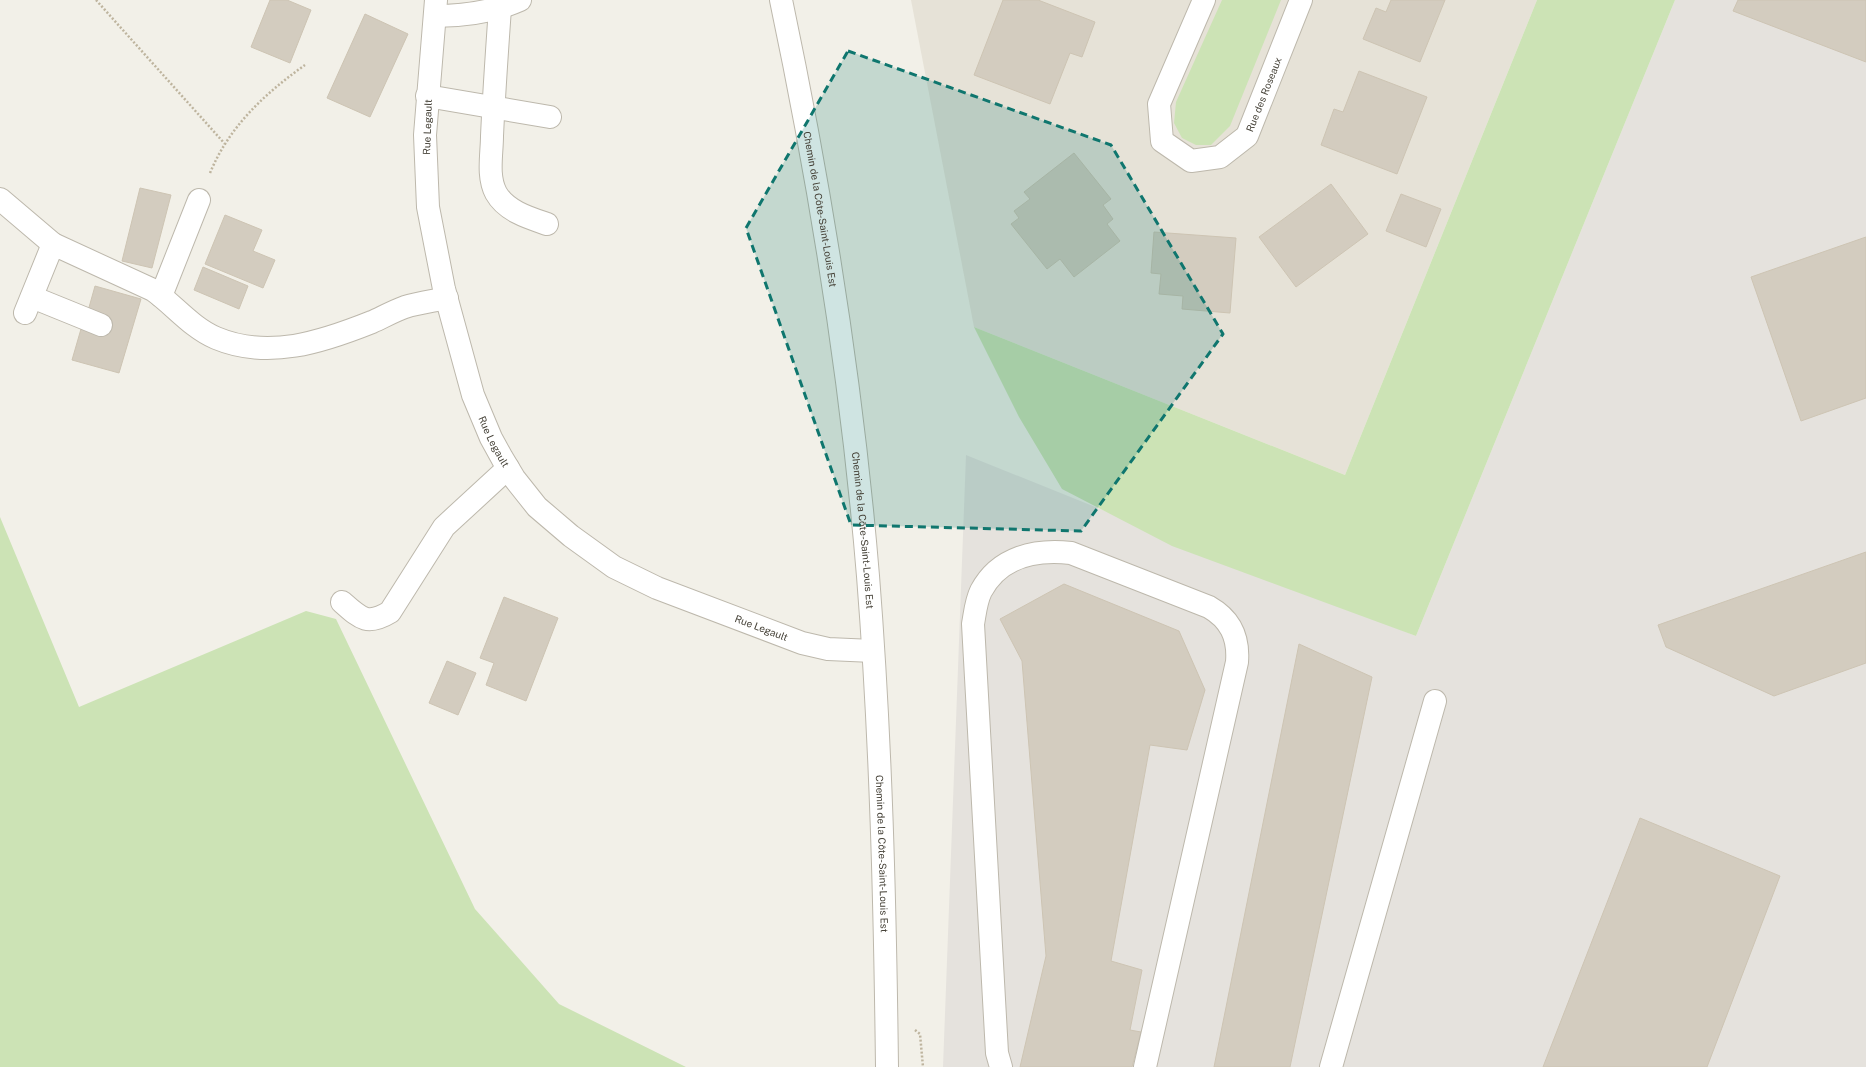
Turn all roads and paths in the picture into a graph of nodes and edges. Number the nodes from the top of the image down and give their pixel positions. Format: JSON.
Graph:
{"nodes":[{"id":1,"x":96,"y":0,"type":"edge"},
{"id":2,"x":520,"y":0,"type":"edge"},
{"id":3,"x":781,"y":0,"type":"edge"},
{"id":4,"x":1204,"y":0,"type":"edge"},
{"id":5,"x":1301,"y":0,"type":"edge"},
{"id":6,"x":435,"y":8,"type":"edge"},
{"id":7,"x":500,"y":8,"type":"junction"},
{"id":8,"x":305,"y":65,"type":"dead end"},
{"id":9,"x":427,"y":96,"type":"junction"},
{"id":10,"x":493,"y":107,"type":"junction"},
{"id":11,"x":550,"y":117,"type":"dead end"},
{"id":12,"x":225,"y":144,"type":"junction"},
{"id":13,"x":0,"y":199,"type":"edge"},
{"id":14,"x":199,"y":200,"type":"joint"},
{"id":15,"x":547,"y":224,"type":"dead end"},
{"id":16,"x":53,"y":244,"type":"junction"},
{"id":17,"x":161,"y":296,"type":"junction"},
{"id":18,"x":447,"y":298,"type":"junction"},
{"id":19,"x":101,"y":325,"type":"dead end"},
{"id":20,"x":508,"y":468,"type":"junction"},
{"id":21,"x":342,"y":602,"type":"dead end"},
{"id":22,"x":873,"y":651,"type":"junction"},
{"id":23,"x":1435,"y":701,"type":"dead end"},
{"id":24,"x":920,"y":1034,"type":"dead end"},
{"id":25,"x":887,"y":1067,"type":"edge"},
{"id":26,"x":923,"y":1067,"type":"edge"},
{"id":27,"x":1001,"y":1067,"type":"edge"},
{"id":28,"x":1145,"y":1067,"type":"edge"},
{"id":29,"x":1331,"y":1067,"type":"edge"}],
"edges":[{"from":1,"to":12,"type":"path"},
{"from":2,"to":7,"type":"street"},
{"from":3,"to":22,"type":"street","name":"Chemin de la Côte-Saint-Louis Est"},
{"from":4,"to":5,"type":"street","name":"Rue des Roseaux"},
{"from":6,"to":7,"type":"street"},
{"from":6,"to":9,"type":"street","name":"Rue Legault"},
{"from":7,"to":10,"type":"street"},
{"from":8,"to":12,"type":"path"},
{"from":9,"to":10,"type":"street"},
{"from":9,"to":18,"type":"street","name":"Rue Legault"},
{"from":10,"to":11,"type":"street"},
{"from":10,"to":15,"type":"street"},
{"from":12,"to":14,"type":"path"},
{"from":13,"to":16,"type":"street"},
{"from":14,"to":17,"type":"street"},
{"from":16,"to":17,"type":"street"},
{"from":16,"to":19,"type":"street"},
{"from":17,"to":18,"type":"street"},
{"from":18,"to":20,"type":"street","name":"Rue Legault"},
{"from":20,"to":21,"type":"street"},
{"from":20,"to":22,"type":"street","name":"Rue Legault"},
{"from":22,"to":25,"type":"street","name":"Chemin de la Côte-Saint-Louis Est"},
{"from":23,"to":29,"type":"street"},
{"from":24,"to":26,"type":"path"},
{"from":27,"to":28,"type":"street"}]}
